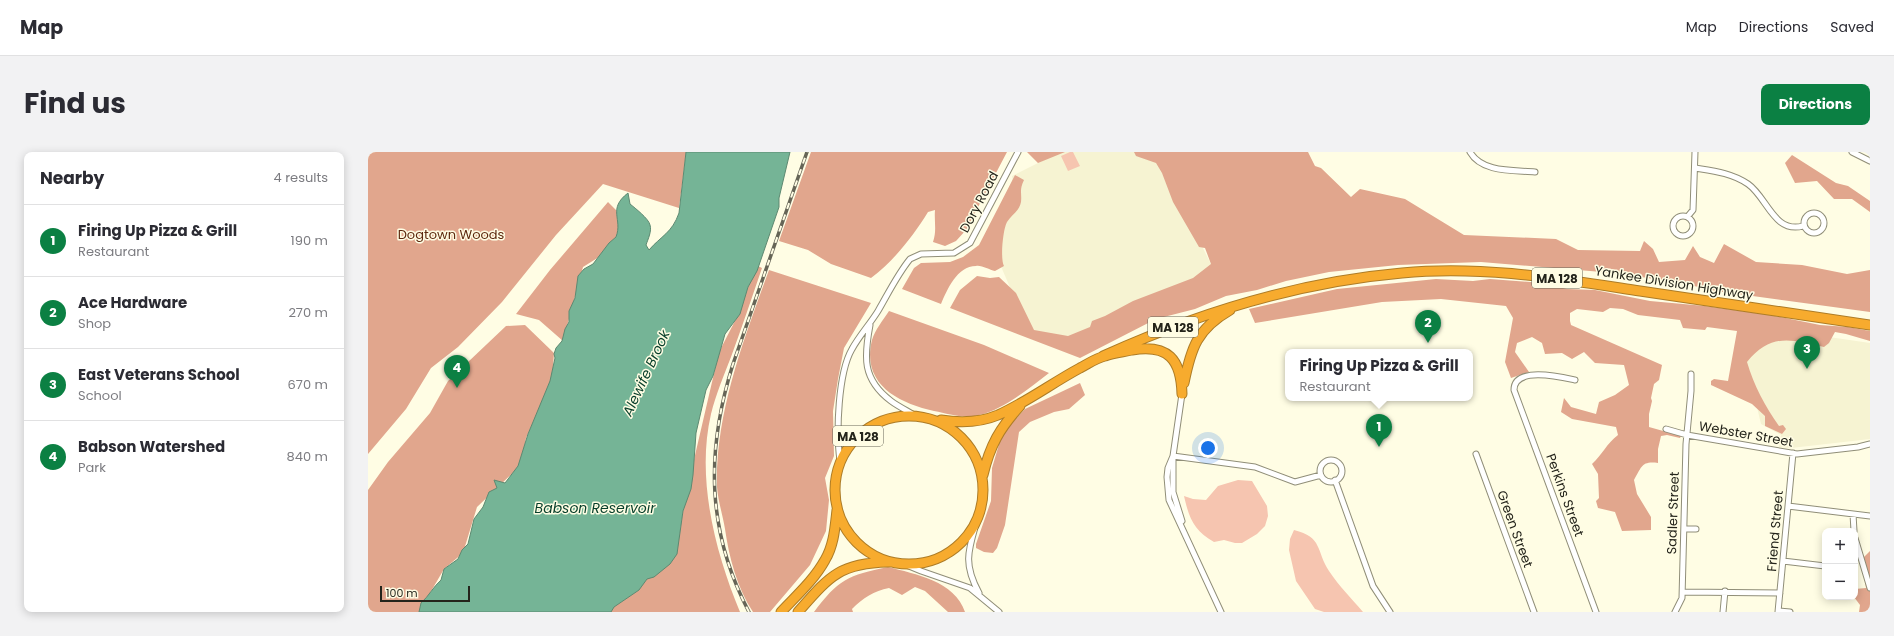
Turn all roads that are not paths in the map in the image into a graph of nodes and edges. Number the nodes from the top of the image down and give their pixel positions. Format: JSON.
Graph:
{"nodes":[{"id":1,"x":1018,"y":152,"type":"edge"},
{"id":2,"x":1470,"y":152,"type":"edge"},
{"id":3,"x":1695,"y":152,"type":"edge"},
{"id":4,"x":1852,"y":152,"type":"edge"},
{"id":5,"x":1870,"y":161,"type":"edge"},
{"id":6,"x":1695,"y":168,"type":"junction"},
{"id":7,"x":1535,"y":172,"type":"dead end"},
{"id":8,"x":1688,"y":216,"type":"junction"},
{"id":9,"x":1803,"y":226,"type":"junction"},
{"id":10,"x":1243,"y":303,"type":"junction"},
{"id":11,"x":870,"y":324,"type":"junction"},
{"id":12,"x":1870,"y":325,"type":"edge"},
{"id":13,"x":1104,"y":356,"type":"junction"},
{"id":14,"x":1691,"y":374,"type":"dead end"},
{"id":15,"x":1575,"y":380,"type":"dead end"},
{"id":16,"x":1182,"y":394,"type":"junction"},
{"id":17,"x":1025,"y":401,"type":"junction"},
{"id":18,"x":916,"y":416,"type":"junction"},
{"id":19,"x":930,"y":418,"type":"junction"},
{"id":20,"x":1666,"y":429,"type":"dead end"},
{"id":21,"x":1687,"y":435,"type":"junction"},
{"id":22,"x":1870,"y":444,"type":"edge"},
{"id":23,"x":1793,"y":453,"type":"junction"},
{"id":24,"x":1476,"y":454,"type":"dead end"},
{"id":25,"x":1173,"y":456,"type":"junction"},
{"id":26,"x":840,"y":460,"type":"junction"},
{"id":27,"x":1321,"y":475,"type":"junction"},
{"id":28,"x":982,"y":476,"type":"junction"},
{"id":29,"x":1335,"y":480,"type":"junction"},
{"id":30,"x":1788,"y":506,"type":"junction"},
{"id":31,"x":837,"y":508,"type":"junction"},
{"id":32,"x":1852,"y":514,"type":"junction"},
{"id":33,"x":1870,"y":516,"type":"edge"},
{"id":34,"x":978,"y":517,"type":"junction"},
{"id":35,"x":1854,"y":528,"type":"edge"},
{"id":36,"x":1684,"y":529,"type":"junction"},
{"id":37,"x":1696,"y":529,"type":"dead end"},
{"id":38,"x":1858,"y":548,"type":"edge"},
{"id":39,"x":1783,"y":561,"type":"junction"},
{"id":40,"x":892,"y":562,"type":"junction"},
{"id":41,"x":904,"y":564,"type":"junction"},
{"id":42,"x":1822,"y":566,"type":"edge"},
{"id":43,"x":1870,"y":588,"type":"edge"},
{"id":44,"x":1725,"y":591,"type":"junction"},
{"id":45,"x":1683,"y":592,"type":"junction"},
{"id":46,"x":1780,"y":593,"type":"junction"},
{"id":47,"x":981,"y":596,"type":"junction"},
{"id":48,"x":1778,"y":611,"type":"edge"},
{"id":49,"x":781,"y":612,"type":"edge"},
{"id":50,"x":798,"y":612,"type":"edge"},
{"id":51,"x":999,"y":612,"type":"edge"},
{"id":52,"x":1221,"y":612,"type":"edge"},
{"id":53,"x":1390,"y":612,"type":"edge"},
{"id":54,"x":1534,"y":612,"type":"edge"},
{"id":55,"x":1596,"y":612,"type":"edge"},
{"id":56,"x":1675,"y":612,"type":"edge"},
{"id":57,"x":1724,"y":612,"type":"edge"},
{"id":58,"x":1790,"y":612,"type":"edge"}],
"edges":[{"from":1,"to":11,"type":"street","name":"Dory Road"},
{"from":2,"to":7,"type":"street"},
{"from":3,"to":6,"type":"street"},
{"from":4,"to":5,"type":"street"},
{"from":6,"to":8,"type":"street"},
{"from":6,"to":9,"type":"street"},
{"from":8,"to":8,"type":"street"},
{"from":9,"to":9,"type":"street"},
{"from":10,"to":12,"type":"highway","name":"Yankee Division Highway","number":"MA 128"},
{"from":10,"to":13,"type":"highway","name":"Yankee Division Highway","number":"MA 128"},
{"from":10,"to":16,"type":"highway"},
{"from":11,"to":18,"type":"street","name":"Dory Road"},
{"from":11,"to":26,"type":"street","name":"Dory Road"},
{"from":13,"to":16,"type":"highway"},
{"from":13,"to":17,"type":"highway","number":"MA 128"},
{"from":14,"to":21,"type":"street","name":"Sadler Street"},
{"from":15,"to":55,"type":"street","name":"Perkins Street"},
{"from":16,"to":25,"type":"street"},
{"from":17,"to":19,"type":"highway","number":"MA 128"},
{"from":17,"to":28,"type":"highway","number":"MA 128"},
{"from":18,"to":19,"type":"highway","number":"MA 128"},
{"from":18,"to":26,"type":"highway","number":"MA 128"},
{"from":19,"to":28,"type":"highway"},
{"from":20,"to":21,"type":"street","name":"Webster Street"},
{"from":21,"to":23,"type":"street","name":"Webster Street"},
{"from":21,"to":36,"type":"street","name":"Sadler Street"},
{"from":22,"to":23,"type":"street","name":"Webster Street"},
{"from":23,"to":30,"type":"street","name":"Friend Street"},
{"from":24,"to":54,"type":"street","name":"Green Street"},
{"from":25,"to":27,"type":"street"},
{"from":25,"to":52,"type":"street"},
{"from":26,"to":31,"type":"highway","number":"MA 128"},
{"from":27,"to":29,"type":"street"},
{"from":27,"to":29,"type":"street"},
{"from":28,"to":34,"type":"highway","number":"MA 128"},
{"from":29,"to":53,"type":"street"},
{"from":30,"to":32,"type":"street"},
{"from":30,"to":39,"type":"street","name":"Friend Street"},
{"from":31,"to":40,"type":"highway"},
{"from":31,"to":49,"type":"highway","number":"MA 128"},
{"from":32,"to":33,"type":"street"},
{"from":32,"to":35,"type":"street"},
{"from":34,"to":41,"type":"highway","number":"MA 128"},
{"from":34,"to":47,"type":"street"},
{"from":36,"to":37,"type":"street"},
{"from":36,"to":45,"type":"street","name":"Sadler Street"},
{"from":38,"to":43,"type":"street"},
{"from":39,"to":42,"type":"street"},
{"from":39,"to":46,"type":"street","name":"Friend Street"},
{"from":40,"to":41,"type":"highway","number":"MA 128"},
{"from":40,"to":50,"type":"highway","number":"MA 128"},
{"from":41,"to":47,"type":"street"},
{"from":44,"to":45,"type":"street"},
{"from":44,"to":46,"type":"street"},
{"from":44,"to":57,"type":"street"},
{"from":45,"to":56,"type":"street"},
{"from":46,"to":48,"type":"street","name":"Friend Street"},
{"from":47,"to":51,"type":"street"},
{"from":48,"to":58,"type":"street"}]}
